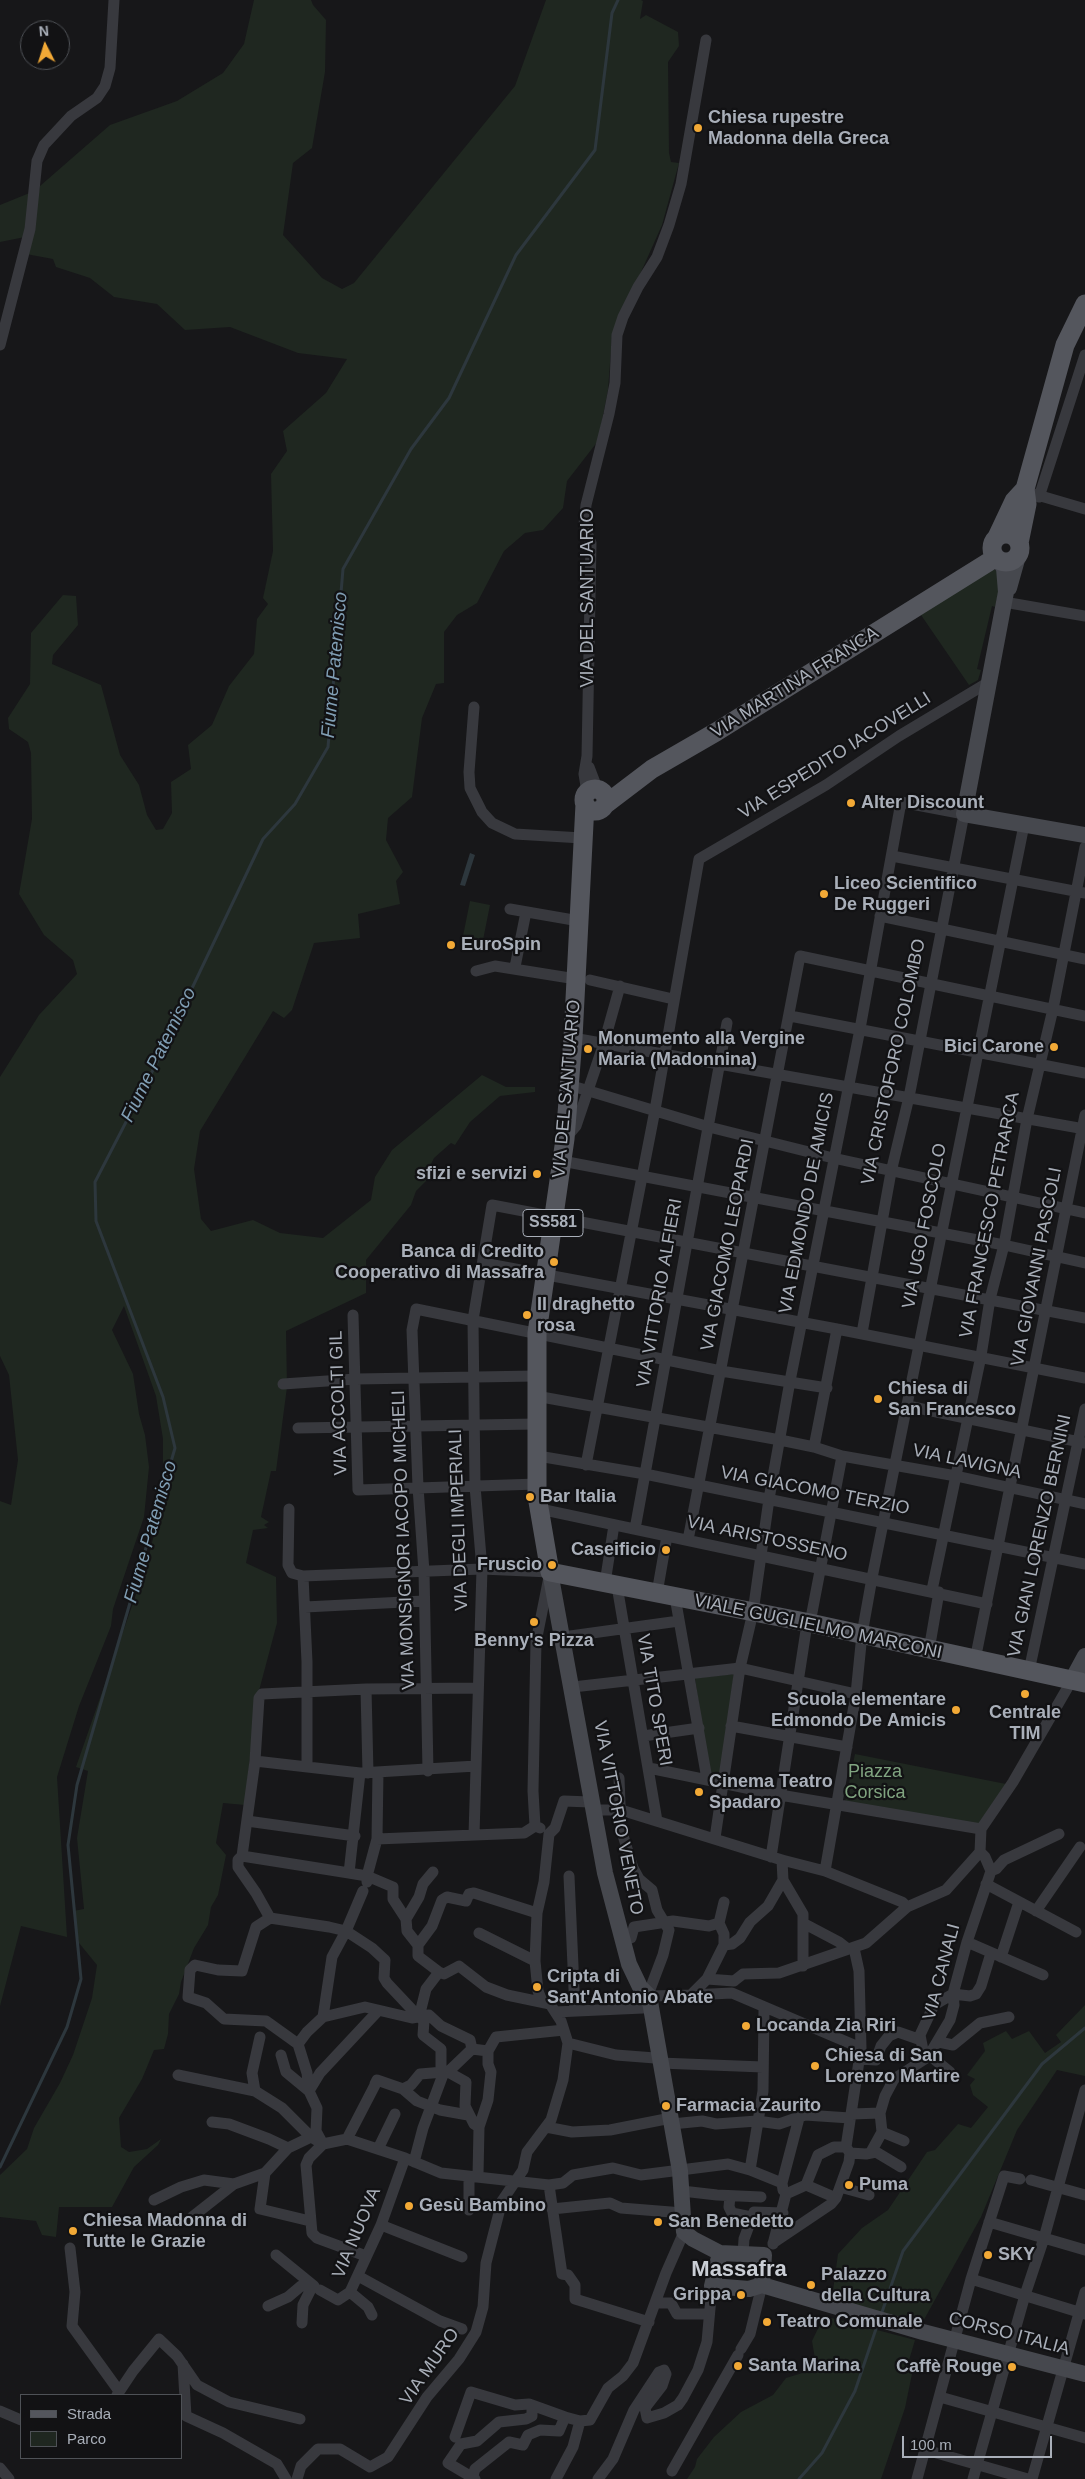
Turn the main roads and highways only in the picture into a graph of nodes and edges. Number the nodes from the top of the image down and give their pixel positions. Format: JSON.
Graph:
{"nodes":[{"id":1,"x":1085,"y":304,"type":"edge"},
{"id":2,"x":1032,"y":493,"type":"junction"},
{"id":3,"x":996,"y":550,"type":"junction"},
{"id":4,"x":1019,"y":550,"type":"junction"},
{"id":5,"x":596,"y":798,"type":"junction"},
{"id":6,"x":581,"y":873,"type":"junction"},
{"id":7,"x":550,"y":1572,"type":"joint"},
{"id":8,"x":1078,"y":1681,"type":"edge"}],
"edges":[{"from":1,"to":2,"type":"main road","name":"VIA MARTINA FRANCA"},
{"from":2,"to":3,"type":"main road","name":"VIA MARTINA FRANCA"},
{"from":2,"to":4,"type":"main road","name":"VIA MARTINA FRANCA"},
{"from":3,"to":4,"type":"main road"},
{"from":3,"to":4,"type":"main road"},
{"from":3,"to":5,"type":"main road","name":"VIA MARTINA FRANCA"},
{"from":5,"to":6,"type":"main road","name":"VIA DEL SANTUARIO","number":"SS581"},
{"from":5,"to":6,"type":"main road","name":"VIA DEL SANTUARIO","number":"SS581"},
{"from":6,"to":7,"type":"main road","name":"VIA DEL SANTUARIO","number":"SS581"},
{"from":7,"to":8,"type":"main road","name":"VIALE GUGLIELMO MARCONI"}]}
